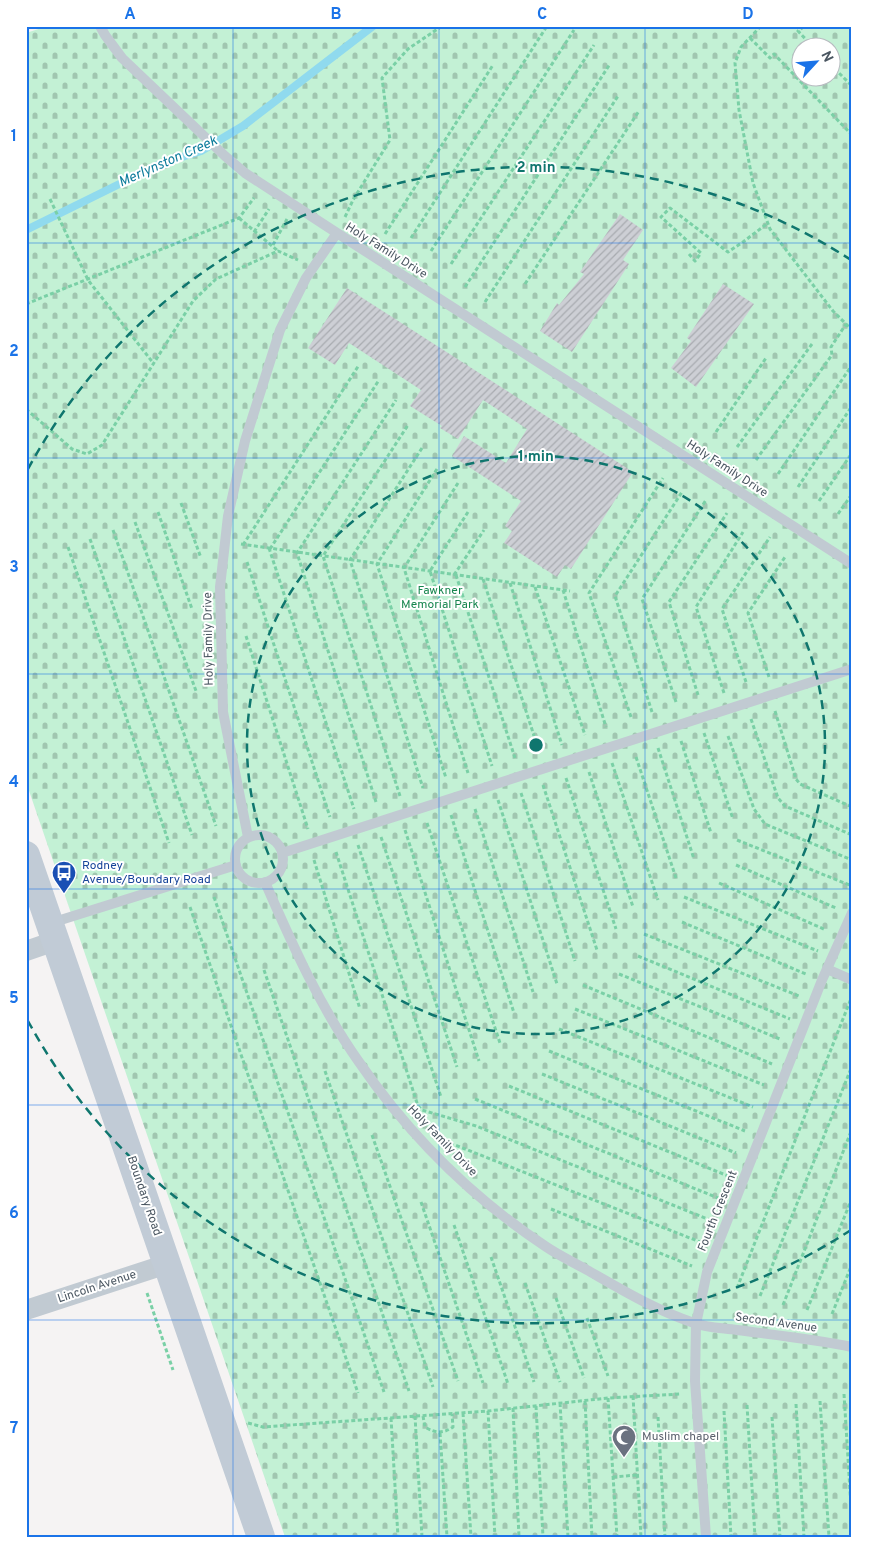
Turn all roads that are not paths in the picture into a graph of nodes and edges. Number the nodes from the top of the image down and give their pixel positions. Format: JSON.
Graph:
{"nodes":[{"id":1,"x":100,"y":26,"type":"edge"},
{"id":2,"x":337,"y":233,"type":"junction"},
{"id":3,"x":852,"y":564,"type":"edge"},
{"id":4,"x":852,"y":669,"type":"edge"},
{"id":5,"x":248,"y":837,"type":"junction"},
{"id":6,"x":282,"y":854,"type":"junction"},
{"id":7,"x":26,"y":855,"type":"edge"},
{"id":8,"x":236,"y":865,"type":"junction"},
{"id":9,"x":265,"y":882,"type":"junction"},
{"id":10,"x":851,"y":914,"type":"edge"},
{"id":11,"x":52,"y":932,"type":"junction"},
{"id":12,"x":26,"y":951,"type":"edge"},
{"id":13,"x":827,"y":969,"type":"junction"},
{"id":14,"x":852,"y":980,"type":"edge"},
{"id":15,"x":167,"y":1264,"type":"junction"},
{"id":16,"x":26,"y":1310,"type":"edge"},
{"id":17,"x":696,"y":1324,"type":"junction"},
{"id":18,"x":852,"y":1347,"type":"edge"},
{"id":19,"x":261,"y":1537,"type":"edge"},
{"id":20,"x":706,"y":1537,"type":"edge"}],
"edges":[{"from":1,"to":2,"type":"lane"},
{"from":2,"to":3,"type":"lane","name":"Holy Family Drive"},
{"from":2,"to":5,"type":"lane","name":"Holy Family Drive"},
{"from":4,"to":6,"type":"lane"},
{"from":5,"to":6,"type":"lane"},
{"from":5,"to":8,"type":"lane"},
{"from":6,"to":9,"type":"lane"},
{"from":7,"to":11,"type":"main road","name":"Boundary Road"},
{"from":8,"to":9,"type":"lane"},
{"from":8,"to":11,"type":"lane"},
{"from":9,"to":17,"type":"lane","name":"Holy Family Drive"},
{"from":10,"to":13,"type":"lane","name":"Fourth Crescent"},
{"from":11,"to":12,"type":"street"},
{"from":11,"to":15,"type":"main road","name":"Boundary Road"},
{"from":13,"to":14,"type":"lane"},
{"from":13,"to":17,"type":"lane","name":"Fourth Crescent"},
{"from":15,"to":16,"type":"street","name":"Lincoln Avenue"},
{"from":15,"to":19,"type":"main road","name":"Boundary Road"},
{"from":17,"to":18,"type":"lane","name":"Second Avenue"},
{"from":17,"to":20,"type":"lane","name":"Fourth Crescent"}]}
